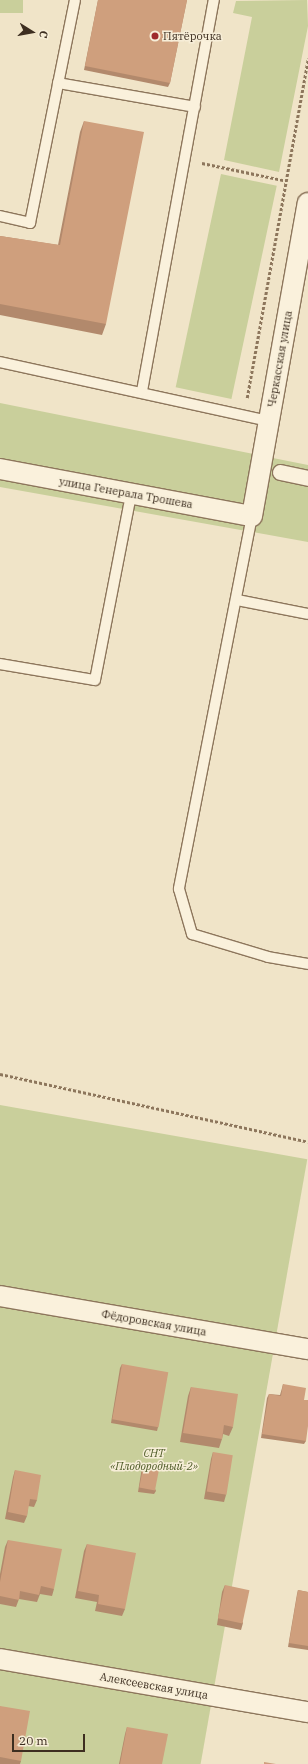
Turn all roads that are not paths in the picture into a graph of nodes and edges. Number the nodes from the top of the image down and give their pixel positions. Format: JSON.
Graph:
{"nodes":[{"id":1,"x":75,"y":0,"type":"edge"},
{"id":2,"x":214,"y":0,"type":"edge"},
{"id":3,"x":58,"y":83,"type":"junction"},
{"id":4,"x":195,"y":107,"type":"junction"},
{"id":5,"x":308,"y":203,"type":"edge"},
{"id":6,"x":0,"y":216,"type":"edge"},
{"id":7,"x":0,"y":362,"type":"edge"},
{"id":8,"x":142,"y":391,"type":"junction"},
{"id":9,"x":268,"y":421,"type":"junction"},
{"id":10,"x":0,"y":469,"type":"edge"},
{"id":11,"x":280,"y":472,"type":"dead end"},
{"id":12,"x":308,"y":478,"type":"edge"},
{"id":13,"x":131,"y":494,"type":"junction"},
{"id":14,"x":252,"y":516,"type":"junction"},
{"id":15,"x":237,"y":600,"type":"junction"},
{"id":16,"x":308,"y":614,"type":"edge"},
{"id":17,"x":0,"y":664,"type":"edge"},
{"id":18,"x":308,"y":964,"type":"edge"},
{"id":19,"x":0,"y":1296,"type":"edge"},
{"id":20,"x":308,"y":1349,"type":"edge"},
{"id":21,"x":0,"y":1659,"type":"edge"},
{"id":22,"x":308,"y":1712,"type":"edge"}],
"edges":[{"from":1,"to":3,"type":"lane"},
{"from":2,"to":4,"type":"lane"},
{"from":3,"to":4,"type":"lane"},
{"from":3,"to":6,"type":"lane"},
{"from":4,"to":8,"type":"lane"},
{"from":5,"to":9,"type":"street","name":"Черкасская улица"},
{"from":7,"to":8,"type":"lane"},
{"from":8,"to":9,"type":"lane"},
{"from":9,"to":14,"type":"street","name":"Черкасская улица"},
{"from":10,"to":13,"type":"street","name":"улица Генерала Трошева"},
{"from":11,"to":12,"type":"street"},
{"from":13,"to":14,"type":"street","name":"улица Генерала Трошева"},
{"from":13,"to":17,"type":"lane"},
{"from":14,"to":15,"type":"lane"},
{"from":15,"to":16,"type":"lane"},
{"from":15,"to":18,"type":"lane"},
{"from":19,"to":20,"type":"street","name":"Фёдоровская улица"},
{"from":21,"to":22,"type":"street","name":"Алексеевская улица"}]}
